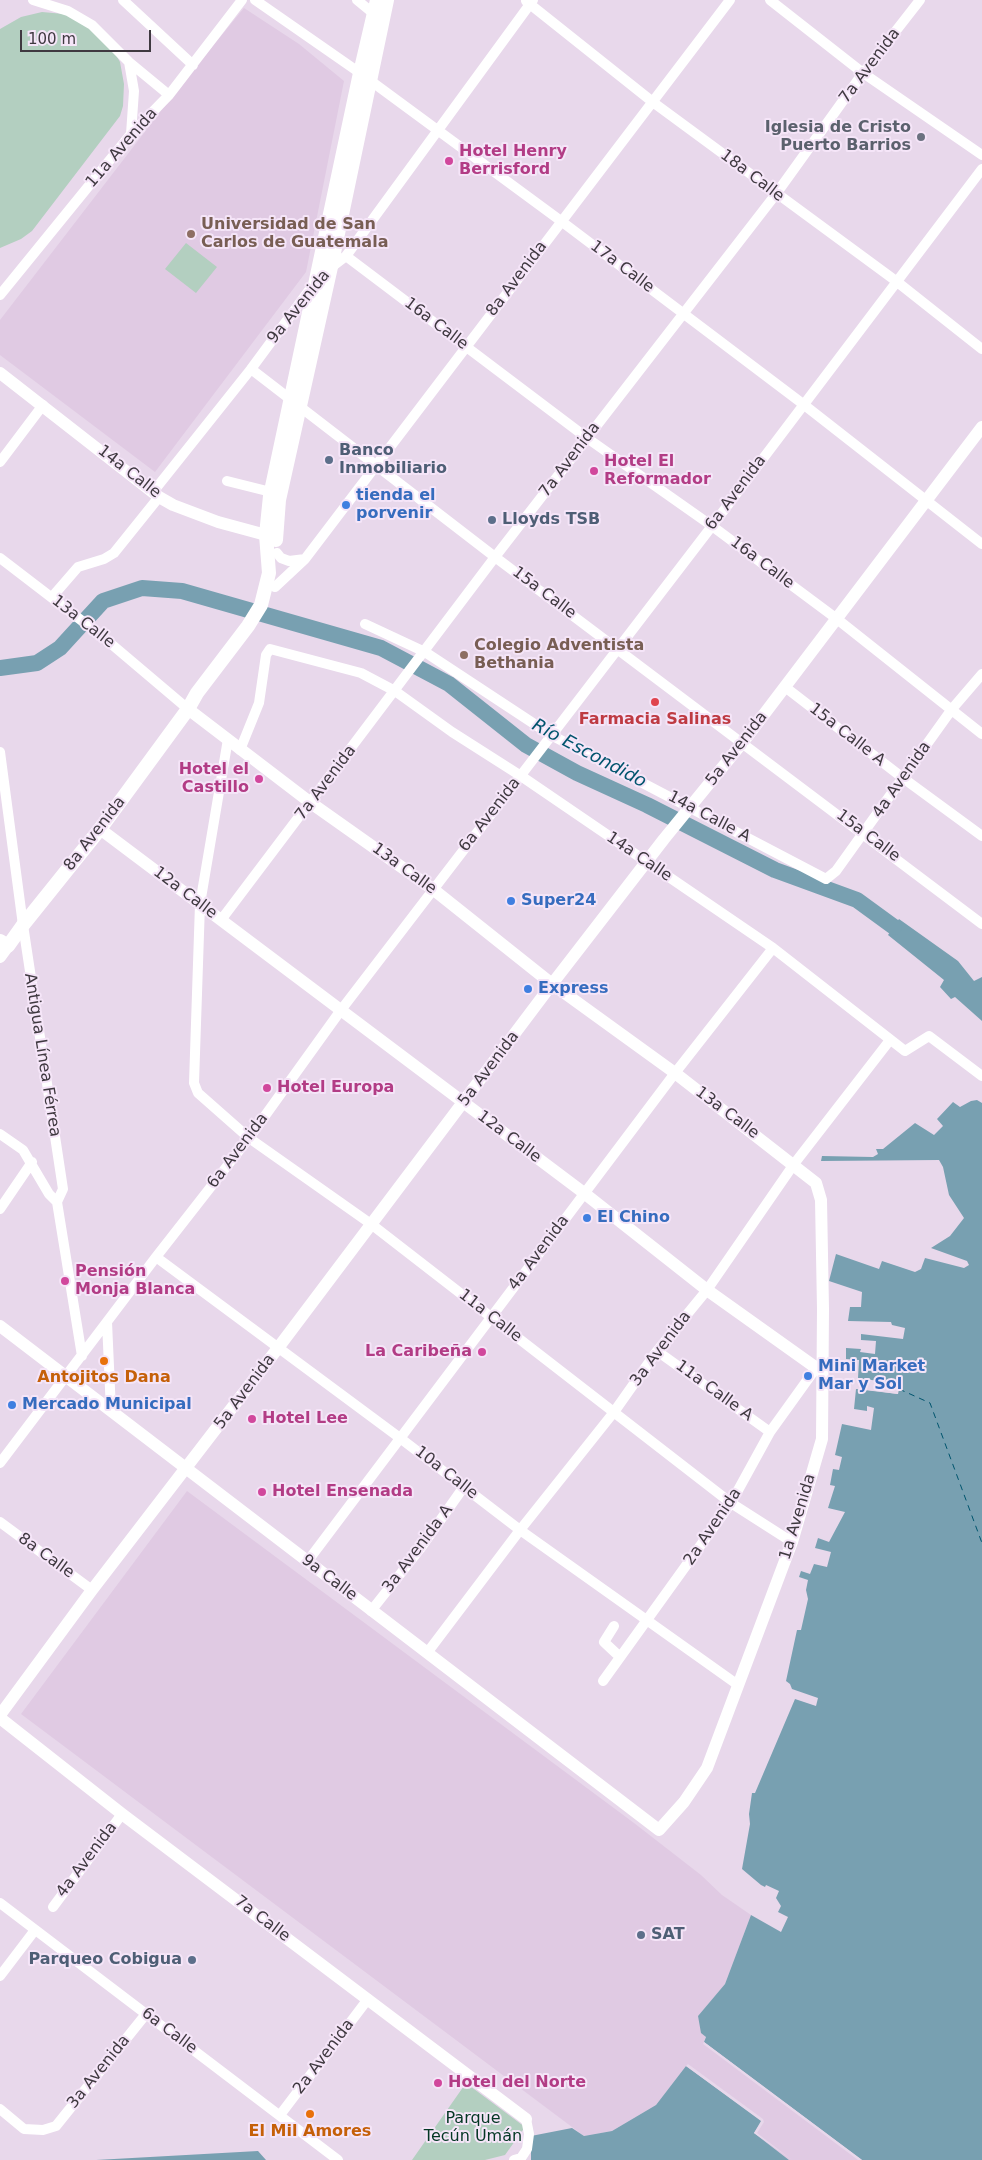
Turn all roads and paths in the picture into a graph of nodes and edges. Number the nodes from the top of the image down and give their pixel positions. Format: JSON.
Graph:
{"nodes":[{"id":1,"x":32,"y":0,"type":"edge"},
{"id":2,"x":123,"y":0,"type":"edge"},
{"id":3,"x":242,"y":0,"type":"edge"},
{"id":4,"x":255,"y":0,"type":"edge"},
{"id":5,"x":357,"y":0,"type":"edge"},
{"id":6,"x":387,"y":0,"type":"edge"},
{"id":7,"x":730,"y":0,"type":"edge"},
{"id":8,"x":770,"y":0,"type":"edge"},
{"id":9,"x":920,"y":0,"type":"edge"},
{"id":10,"x":529,"y":1,"type":"edge"},
{"id":11,"x":375,"y":7,"type":"edge"},
{"id":12,"x":129,"y":62,"type":"junction"},
{"id":13,"x":193,"y":64,"type":"junction"},
{"id":14,"x":863,"y":73,"type":"junction"},
{"id":15,"x":365,"y":77,"type":"junction"},
{"id":16,"x":169,"y":95,"type":"junction"},
{"id":17,"x":654,"y":103,"type":"junction"},
{"id":18,"x":439,"y":130,"type":"junction"},
{"id":19,"x":131,"y":134,"type":"junction"},
{"id":20,"x":982,"y":155,"type":"edge"},
{"id":21,"x":982,"y":169,"type":"edge"},
{"id":22,"x":776,"y":194,"type":"junction"},
{"id":23,"x":561,"y":220,"type":"junction"},
{"id":24,"x":346,"y":256,"type":"junction"},
{"id":25,"x":331,"y":267,"type":"junction"},
{"id":26,"x":896,"y":281,"type":"junction"},
{"id":27,"x":316,"y":282,"type":"junction"},
{"id":28,"x":0,"y":295,"type":"edge"},
{"id":29,"x":683,"y":314,"type":"junction"},
{"id":30,"x":466,"y":346,"type":"junction"},
{"id":31,"x":982,"y":349,"type":"edge"},
{"id":32,"x":251,"y":369,"type":"junction"},
{"id":33,"x":0,"y":373,"type":"edge"},
{"id":34,"x":296,"y":403,"type":"junction"},
{"id":35,"x":803,"y":404,"type":"junction"},
{"id":36,"x":43,"y":405,"type":"junction"},
{"id":37,"x":982,"y":426,"type":"edge"},
{"id":38,"x":587,"y":438,"type":"junction"},
{"id":39,"x":0,"y":462,"type":"edge"},
{"id":40,"x":377,"y":464,"type":"junction"},
{"id":41,"x":227,"y":481,"type":"dead end"},
{"id":42,"x":270,"y":492,"type":"junction"},
{"id":43,"x":156,"y":495,"type":"junction"},
{"id":44,"x":927,"y":500,"type":"junction"},
{"id":45,"x":712,"y":526,"type":"junction"},
{"id":46,"x":271,"y":534,"type":"junction"},
{"id":47,"x":982,"y":544,"type":"edge"},
{"id":48,"x":277,"y":553,"type":"junction"},
{"id":49,"x":495,"y":557,"type":"junction"},
{"id":50,"x":0,"y":558,"type":"edge"},
{"id":51,"x":305,"y":559,"type":"junction"},
{"id":52,"x":275,"y":588,"type":"junction"},
{"id":53,"x":55,"y":599,"type":"junction"},
{"id":54,"x":264,"y":606,"type":"junction"},
{"id":55,"x":837,"y":619,"type":"junction"},
{"id":56,"x":365,"y":624,"type":"dead end"},
{"id":57,"x":618,"y":648,"type":"junction"},
{"id":58,"x":423,"y":655,"type":"junction"},
{"id":59,"x":982,"y":674,"type":"edge"},
{"id":60,"x":785,"y":687,"type":"junction"},
{"id":61,"x":395,"y":692,"type":"junction"},
{"id":62,"x":188,"y":709,"type":"junction"},
{"id":63,"x":952,"y":709,"type":"junction"},
{"id":64,"x":982,"y":734,"type":"edge"},
{"id":65,"x":550,"y":736,"type":"junction"},
{"id":66,"x":228,"y":739,"type":"junction"},
{"id":67,"x":743,"y":742,"type":"junction"},
{"id":68,"x":240,"y":750,"type":"junction"},
{"id":69,"x":0,"y":752,"type":"edge"},
{"id":70,"x":524,"y":772,"type":"junction"},
{"id":71,"x":903,"y":778,"type":"junction"},
{"id":72,"x":311,"y":803,"type":"junction"},
{"id":73,"x":688,"y":811,"type":"junction"},
{"id":74,"x":100,"y":828,"type":"junction"},
{"id":75,"x":864,"y":833,"type":"junction"},
{"id":76,"x":982,"y":836,"type":"edge"},
{"id":77,"x":647,"y":862,"type":"junction"},
{"id":78,"x":819,"y":876,"type":"joint"},
{"id":79,"x":434,"y":890,"type":"junction"},
{"id":80,"x":200,"y":904,"type":"junction"},
{"id":81,"x":221,"y":920,"type":"junction"},
{"id":82,"x":23,"y":924,"type":"junction"},
{"id":83,"x":982,"y":924,"type":"edge"},
{"id":84,"x":3,"y":948,"type":"edge"},
{"id":85,"x":773,"y":948,"type":"junction"},
{"id":86,"x":552,"y":984,"type":"junction"},
{"id":87,"x":340,"y":1010,"type":"junction"},
{"id":88,"x":890,"y":1040,"type":"junction"},
{"id":89,"x":675,"y":1073,"type":"junction"},
{"id":90,"x":982,"y":1076,"type":"edge"},
{"id":91,"x":464,"y":1103,"type":"junction"},
{"id":92,"x":0,"y":1134,"type":"edge"},
{"id":93,"x":249,"y":1138,"type":"junction"},
{"id":94,"x":32,"y":1162,"type":"junction"},
{"id":95,"x":794,"y":1164,"type":"junction"},
{"id":96,"x":810,"y":1177,"type":"joint"},
{"id":97,"x":584,"y":1193,"type":"junction"},
{"id":98,"x":57,"y":1202,"type":"junction"},
{"id":99,"x":0,"y":1209,"type":"edge"},
{"id":100,"x":371,"y":1224,"type":"junction"},
{"id":101,"x":156,"y":1257,"type":"junction"},
{"id":102,"x":707,"y":1290,"type":"junction"},
{"id":103,"x":491,"y":1317,"type":"junction"},
{"id":104,"x":107,"y":1322,"type":"junction"},
{"id":105,"x":0,"y":1326,"type":"edge"},
{"id":106,"x":278,"y":1348,"type":"junction"},
{"id":107,"x":658,"y":1351,"type":"junction"},
{"id":108,"x":82,"y":1356,"type":"junction"},
{"id":109,"x":819,"y":1370,"type":"junction"},
{"id":110,"x":66,"y":1377,"type":"junction"},
{"id":111,"x":110,"y":1411,"type":"junction"},
{"id":112,"x":614,"y":1412,"type":"junction"},
{"id":113,"x":770,"y":1432,"type":"junction"},
{"id":114,"x":400,"y":1438,"type":"junction"},
{"id":115,"x":0,"y":1463,"type":"edge"},
{"id":116,"x":186,"y":1469,"type":"junction"},
{"id":117,"x":463,"y":1488,"type":"junction"},
{"id":118,"x":731,"y":1503,"type":"junction"},
{"id":119,"x":0,"y":1522,"type":"edge"},
{"id":120,"x":520,"y":1530,"type":"junction"},
{"id":121,"x":792,"y":1542,"type":"junction"},
{"id":122,"x":307,"y":1562,"type":"junction"},
{"id":123,"x":92,"y":1590,"type":"junction"},
{"id":124,"x":371,"y":1611,"type":"junction"},
{"id":125,"x":648,"y":1620,"type":"junction"},
{"id":126,"x":614,"y":1626,"type":"dead end"},
{"id":127,"x":427,"y":1653,"type":"junction"},
{"id":128,"x":620,"y":1657,"type":"junction"},
{"id":129,"x":603,"y":1681,"type":"dead end"},
{"id":130,"x":738,"y":1685,"type":"junction"},
{"id":131,"x":0,"y":1716,"type":"edge"},
{"id":132,"x":122,"y":1814,"type":"junction"},
{"id":133,"x":659,"y":1830,"type":"joint"},
{"id":134,"x":0,"y":1903,"type":"edge"},
{"id":135,"x":53,"y":1907,"type":"dead end"},
{"id":136,"x":35,"y":1930,"type":"junction"},
{"id":137,"x":0,"y":1976,"type":"edge"},
{"id":138,"x":368,"y":1999,"type":"junction"},
{"id":139,"x":146,"y":2014,"type":"junction"},
{"id":140,"x":0,"y":2109,"type":"edge"},
{"id":141,"x":280,"y":2115,"type":"junction"},
{"id":142,"x":526,"y":2119,"type":"joint"},
{"id":143,"x":338,"y":2160,"type":"edge"},
{"id":144,"x":514,"y":2160,"type":"edge"}],
"edges":[{"from":1,"to":12,"type":"street"},
{"from":2,"to":13,"type":"street"},
{"from":3,"to":13,"type":"street","name":"11a Avenida"},
{"from":4,"to":15,"type":"street","name":"17a Calle"},
{"from":5,"to":11,"type":"street"},
{"from":6,"to":15,"type":"main road"},
{"from":7,"to":17,"type":"street","name":"8a Avenida"},
{"from":8,"to":14,"type":"street"},
{"from":9,"to":14,"type":"street","name":"7a Avenida"},
{"from":10,"to":17,"type":"street","name":"18a Calle"},
{"from":10,"to":18,"type":"street","name":"9a Avenida"},
{"from":11,"to":15,"type":"main road"},
{"from":12,"to":16,"type":"street"},
{"from":12,"to":19,"type":"street"},
{"from":13,"to":16,"type":"street","name":"11a Avenida"},
{"from":14,"to":20,"type":"street"},
{"from":14,"to":22,"type":"street","name":"7a Avenida"},
{"from":15,"to":18,"type":"street","name":"17a Calle"},
{"from":15,"to":25,"type":"main road"},
{"from":15,"to":27,"type":"main road"},
{"from":16,"to":19,"type":"street","name":"11a Avenida"},
{"from":17,"to":22,"type":"street","name":"18a Calle"},
{"from":17,"to":23,"type":"street","name":"8a Avenida"},
{"from":18,"to":23,"type":"street","name":"17a Calle"},
{"from":18,"to":24,"type":"street","name":"9a Avenida"},
{"from":19,"to":28,"type":"street","name":"11a Avenida"},
{"from":21,"to":26,"type":"street","name":"6a Avenida"},
{"from":22,"to":26,"type":"street","name":"18a Calle"},
{"from":22,"to":29,"type":"street","name":"7a Avenida"},
{"from":23,"to":29,"type":"street","name":"17a Calle"},
{"from":23,"to":30,"type":"street","name":"8a Avenida"},
{"from":24,"to":25,"type":"street","name":"9a Avenida"},
{"from":24,"to":30,"type":"street","name":"16a Calle"},
{"from":25,"to":27,"type":"street","name":"9a Avenida"},
{"from":25,"to":34,"type":"main road"},
{"from":26,"to":31,"type":"street","name":"18a Calle"},
{"from":26,"to":35,"type":"street","name":"6a Avenida"},
{"from":27,"to":32,"type":"street","name":"9a Avenida"},
{"from":27,"to":34,"type":"main road"},
{"from":29,"to":35,"type":"street","name":"17a Calle"},
{"from":29,"to":38,"type":"street","name":"7a Avenida"},
{"from":30,"to":38,"type":"street","name":"16a Calle"},
{"from":30,"to":40,"type":"street","name":"8a Avenida"},
{"from":32,"to":34,"type":"street","name":"15a Calle"},
{"from":32,"to":43,"type":"street","name":"9a Avenida"},
{"from":33,"to":36,"type":"street","name":"14a Calle"},
{"from":34,"to":40,"type":"street","name":"15a Calle"},
{"from":34,"to":42,"type":"main road"},
{"from":34,"to":46,"type":"main road"},
{"from":35,"to":44,"type":"street","name":"17a Calle"},
{"from":35,"to":45,"type":"street","name":"6a Avenida"},
{"from":36,"to":39,"type":"street"},
{"from":36,"to":43,"type":"street","name":"14a Calle"},
{"from":37,"to":44,"type":"street","name":"5a Avenida"},
{"from":38,"to":45,"type":"street","name":"16a Calle"},
{"from":38,"to":49,"type":"street","name":"7a Avenida"},
{"from":40,"to":49,"type":"street","name":"15a Calle"},
{"from":40,"to":51,"type":"street","name":"8a Avenida"},
{"from":41,"to":42,"type":"street"},
{"from":42,"to":46,"type":"main road"},
{"from":43,"to":46,"type":"street","name":"14a Calle"},
{"from":43,"to":53,"type":"street","name":"9a Avenida"},
{"from":44,"to":47,"type":"street","name":"17a Calle"},
{"from":44,"to":55,"type":"street","name":"5a Avenida"},
{"from":45,"to":55,"type":"street","name":"16a Calle"},
{"from":45,"to":57,"type":"street","name":"6a Avenida"},
{"from":46,"to":48,"type":"main road","name":"8a Avenida"},
{"from":46,"to":54,"type":"main road","name":"8a Avenida"},
{"from":48,"to":51,"type":"street"},
{"from":48,"to":52,"type":"main road","name":"8a Avenida"},
{"from":49,"to":57,"type":"street","name":"15a Calle"},
{"from":49,"to":58,"type":"street","name":"7a Avenida"},
{"from":50,"to":53,"type":"street","name":"13a Calle"},
{"from":51,"to":52,"type":"street","name":"8a Avenida"},
{"from":52,"to":54,"type":"main road","name":"8a Avenida"},
{"from":53,"to":62,"type":"street","name":"13a Calle"},
{"from":54,"to":62,"type":"main road","name":"8a Avenida"},
{"from":55,"to":60,"type":"street","name":"5a Avenida"},
{"from":55,"to":63,"type":"street","name":"16a Calle"},
{"from":56,"to":58,"type":"street","name":"14a Calle A"},
{"from":57,"to":65,"type":"street","name":"6a Avenida"},
{"from":57,"to":67,"type":"street","name":"15a Calle"},
{"from":58,"to":61,"type":"street","name":"7a Avenida"},
{"from":58,"to":65,"type":"street","name":"14a Calle A"},
{"from":59,"to":63,"type":"street","name":"4a Avenida"},
{"from":60,"to":67,"type":"street","name":"5a Avenida"},
{"from":60,"to":71,"type":"street","name":"15a Calle A"},
{"from":61,"to":68,"type":"street","name":"14a Calle"},
{"from":61,"to":70,"type":"street","name":"14a Calle"},
{"from":61,"to":72,"type":"street","name":"7a Avenida"},
{"from":62,"to":66,"type":"street","name":"13a Calle"},
{"from":62,"to":74,"type":"main road","name":"8a Avenida"},
{"from":63,"to":64,"type":"street","name":"16a Calle"},
{"from":63,"to":71,"type":"street","name":"4a Avenida"},
{"from":65,"to":70,"type":"street","name":"6a Avenida"},
{"from":65,"to":73,"type":"street","name":"14a Calle A"},
{"from":66,"to":68,"type":"street","name":"13a Calle"},
{"from":66,"to":80,"type":"street"},
{"from":67,"to":73,"type":"street","name":"5a Avenida"},
{"from":67,"to":75,"type":"street","name":"15a Calle"},
{"from":68,"to":72,"type":"street","name":"13a Calle"},
{"from":69,"to":82,"type":"street","name":"Antigua Línea Férrea"},
{"from":70,"to":77,"type":"street","name":"14a Calle"},
{"from":70,"to":79,"type":"street","name":"6a Avenida"},
{"from":71,"to":75,"type":"street","name":"4a Avenida"},
{"from":71,"to":76,"type":"street","name":"15a Calle A"},
{"from":72,"to":79,"type":"street","name":"13a Calle"},
{"from":72,"to":81,"type":"street","name":"7a Avenida"},
{"from":73,"to":77,"type":"street","name":"5a Avenida"},
{"from":73,"to":78,"type":"street","name":"14a Calle A"},
{"from":74,"to":80,"type":"street","name":"12a Calle"},
{"from":74,"to":82,"type":"main road","name":"8a Avenida"},
{"from":75,"to":78,"type":"street","name":"4a Avenida"},
{"from":75,"to":83,"type":"street","name":"15a Calle"},
{"from":77,"to":85,"type":"street","name":"14a Calle"},
{"from":77,"to":86,"type":"street","name":"5a Avenida"},
{"from":79,"to":86,"type":"street","name":"13a Calle"},
{"from":79,"to":87,"type":"street","name":"6a Avenida"},
{"from":80,"to":81,"type":"street","name":"12a Calle"},
{"from":80,"to":93,"type":"street","name":"11a Calle"},
{"from":81,"to":87,"type":"street","name":"12a Calle"},
{"from":82,"to":84,"type":"main road","name":"8a Avenida"},
{"from":82,"to":98,"type":"street","name":"Antigua Línea Férrea"},
{"from":85,"to":88,"type":"street","name":"14a Calle"},
{"from":85,"to":89,"type":"street","name":"4a Avenida"},
{"from":86,"to":89,"type":"street","name":"13a Calle"},
{"from":86,"to":91,"type":"street","name":"5a Avenida"},
{"from":87,"to":91,"type":"street","name":"12a Calle"},
{"from":87,"to":93,"type":"street","name":"6a Avenida"},
{"from":88,"to":90,"type":"street","name":"14a Calle"},
{"from":88,"to":95,"type":"street","name":"3a Avenida"},
{"from":89,"to":95,"type":"street","name":"13a Calle"},
{"from":89,"to":97,"type":"street","name":"4a Avenida"},
{"from":91,"to":97,"type":"street","name":"12a Calle"},
{"from":91,"to":100,"type":"street","name":"5a Avenida"},
{"from":92,"to":94,"type":"street"},
{"from":93,"to":100,"type":"street","name":"11a Calle"},
{"from":93,"to":101,"type":"street","name":"6a Avenida"},
{"from":94,"to":98,"type":"street"},
{"from":94,"to":99,"type":"street"},
{"from":95,"to":96,"type":"street","name":"13a Calle"},
{"from":95,"to":102,"type":"street","name":"3a Avenida"},
{"from":96,"to":109,"type":"street","name":"1a Avenida"},
{"from":97,"to":102,"type":"street","name":"12a Calle"},
{"from":97,"to":103,"type":"street","name":"4a Avenida"},
{"from":98,"to":108,"type":"street","name":"Antigua Línea Férrea"},
{"from":100,"to":103,"type":"street","name":"11a Calle"},
{"from":100,"to":106,"type":"street","name":"5a Avenida"},
{"from":101,"to":104,"type":"street","name":"6a Avenida"},
{"from":101,"to":106,"type":"street","name":"10a Calle"},
{"from":102,"to":107,"type":"street","name":"3a Avenida"},
{"from":102,"to":109,"type":"street","name":"12a Calle"},
{"from":103,"to":112,"type":"street","name":"11a Calle"},
{"from":103,"to":114,"type":"street","name":"4a Avenida"},
{"from":104,"to":108,"type":"street","name":"6a Avenida"},
{"from":104,"to":111,"type":"street"},
{"from":105,"to":110,"type":"street","name":"9a Calle"},
{"from":106,"to":114,"type":"street","name":"10a Calle"},
{"from":106,"to":116,"type":"street","name":"5a Avenida"},
{"from":107,"to":112,"type":"street","name":"3a Avenida"},
{"from":107,"to":113,"type":"street","name":"11a Calle A"},
{"from":108,"to":110,"type":"street","name":"6a Avenida"},
{"from":109,"to":113,"type":"street","name":"2a Avenida"},
{"from":109,"to":121,"type":"street","name":"1a Avenida"},
{"from":110,"to":111,"type":"street","name":"9a Calle"},
{"from":110,"to":115,"type":"street","name":"6a Avenida"},
{"from":111,"to":116,"type":"street","name":"9a Calle"},
{"from":112,"to":118,"type":"street","name":"11a Calle"},
{"from":112,"to":120,"type":"street","name":"3a Avenida"},
{"from":113,"to":118,"type":"street","name":"2a Avenida"},
{"from":114,"to":117,"type":"street","name":"10a Calle"},
{"from":114,"to":122,"type":"street","name":"4a Avenida"},
{"from":116,"to":122,"type":"street","name":"9a Calle"},
{"from":116,"to":123,"type":"street","name":"5a Avenida"},
{"from":117,"to":120,"type":"street","name":"10a Calle"},
{"from":117,"to":124,"type":"street","name":"3a Avenida A"},
{"from":118,"to":121,"type":"street","name":"11a Calle"},
{"from":118,"to":125,"type":"street","name":"2a Avenida"},
{"from":119,"to":123,"type":"street","name":"8a Calle"},
{"from":120,"to":125,"type":"street","name":"10a Calle"},
{"from":120,"to":127,"type":"street","name":"3a Avenida"},
{"from":121,"to":130,"type":"street","name":"1a Avenida"},
{"from":122,"to":124,"type":"street","name":"9a Calle"},
{"from":123,"to":131,"type":"street","name":"5a Avenida"},
{"from":124,"to":127,"type":"street","name":"9a Calle"},
{"from":125,"to":128,"type":"street","name":"2a Avenida"},
{"from":125,"to":130,"type":"street","name":"10a Calle"},
{"from":126,"to":128,"type":"street"},
{"from":127,"to":133,"type":"street","name":"9a Calle"},
{"from":128,"to":129,"type":"street","name":"2a Avenida"},
{"from":130,"to":133,"type":"street","name":"1a Avenida"},
{"from":131,"to":132,"type":"street","name":"7a Calle"},
{"from":132,"to":135,"type":"street","name":"4a Avenida"},
{"from":132,"to":138,"type":"street","name":"7a Calle"},
{"from":134,"to":136,"type":"street","name":"6a Calle"},
{"from":136,"to":137,"type":"street"},
{"from":136,"to":139,"type":"street","name":"6a Calle"},
{"from":138,"to":141,"type":"street","name":"2a Avenida"},
{"from":138,"to":142,"type":"street","name":"7a Calle"},
{"from":139,"to":140,"type":"street","name":"3a Avenida"},
{"from":139,"to":141,"type":"street","name":"6a Calle"},
{"from":141,"to":143,"type":"street","name":"6a Calle"},
{"from":142,"to":144,"type":"street"}]}
